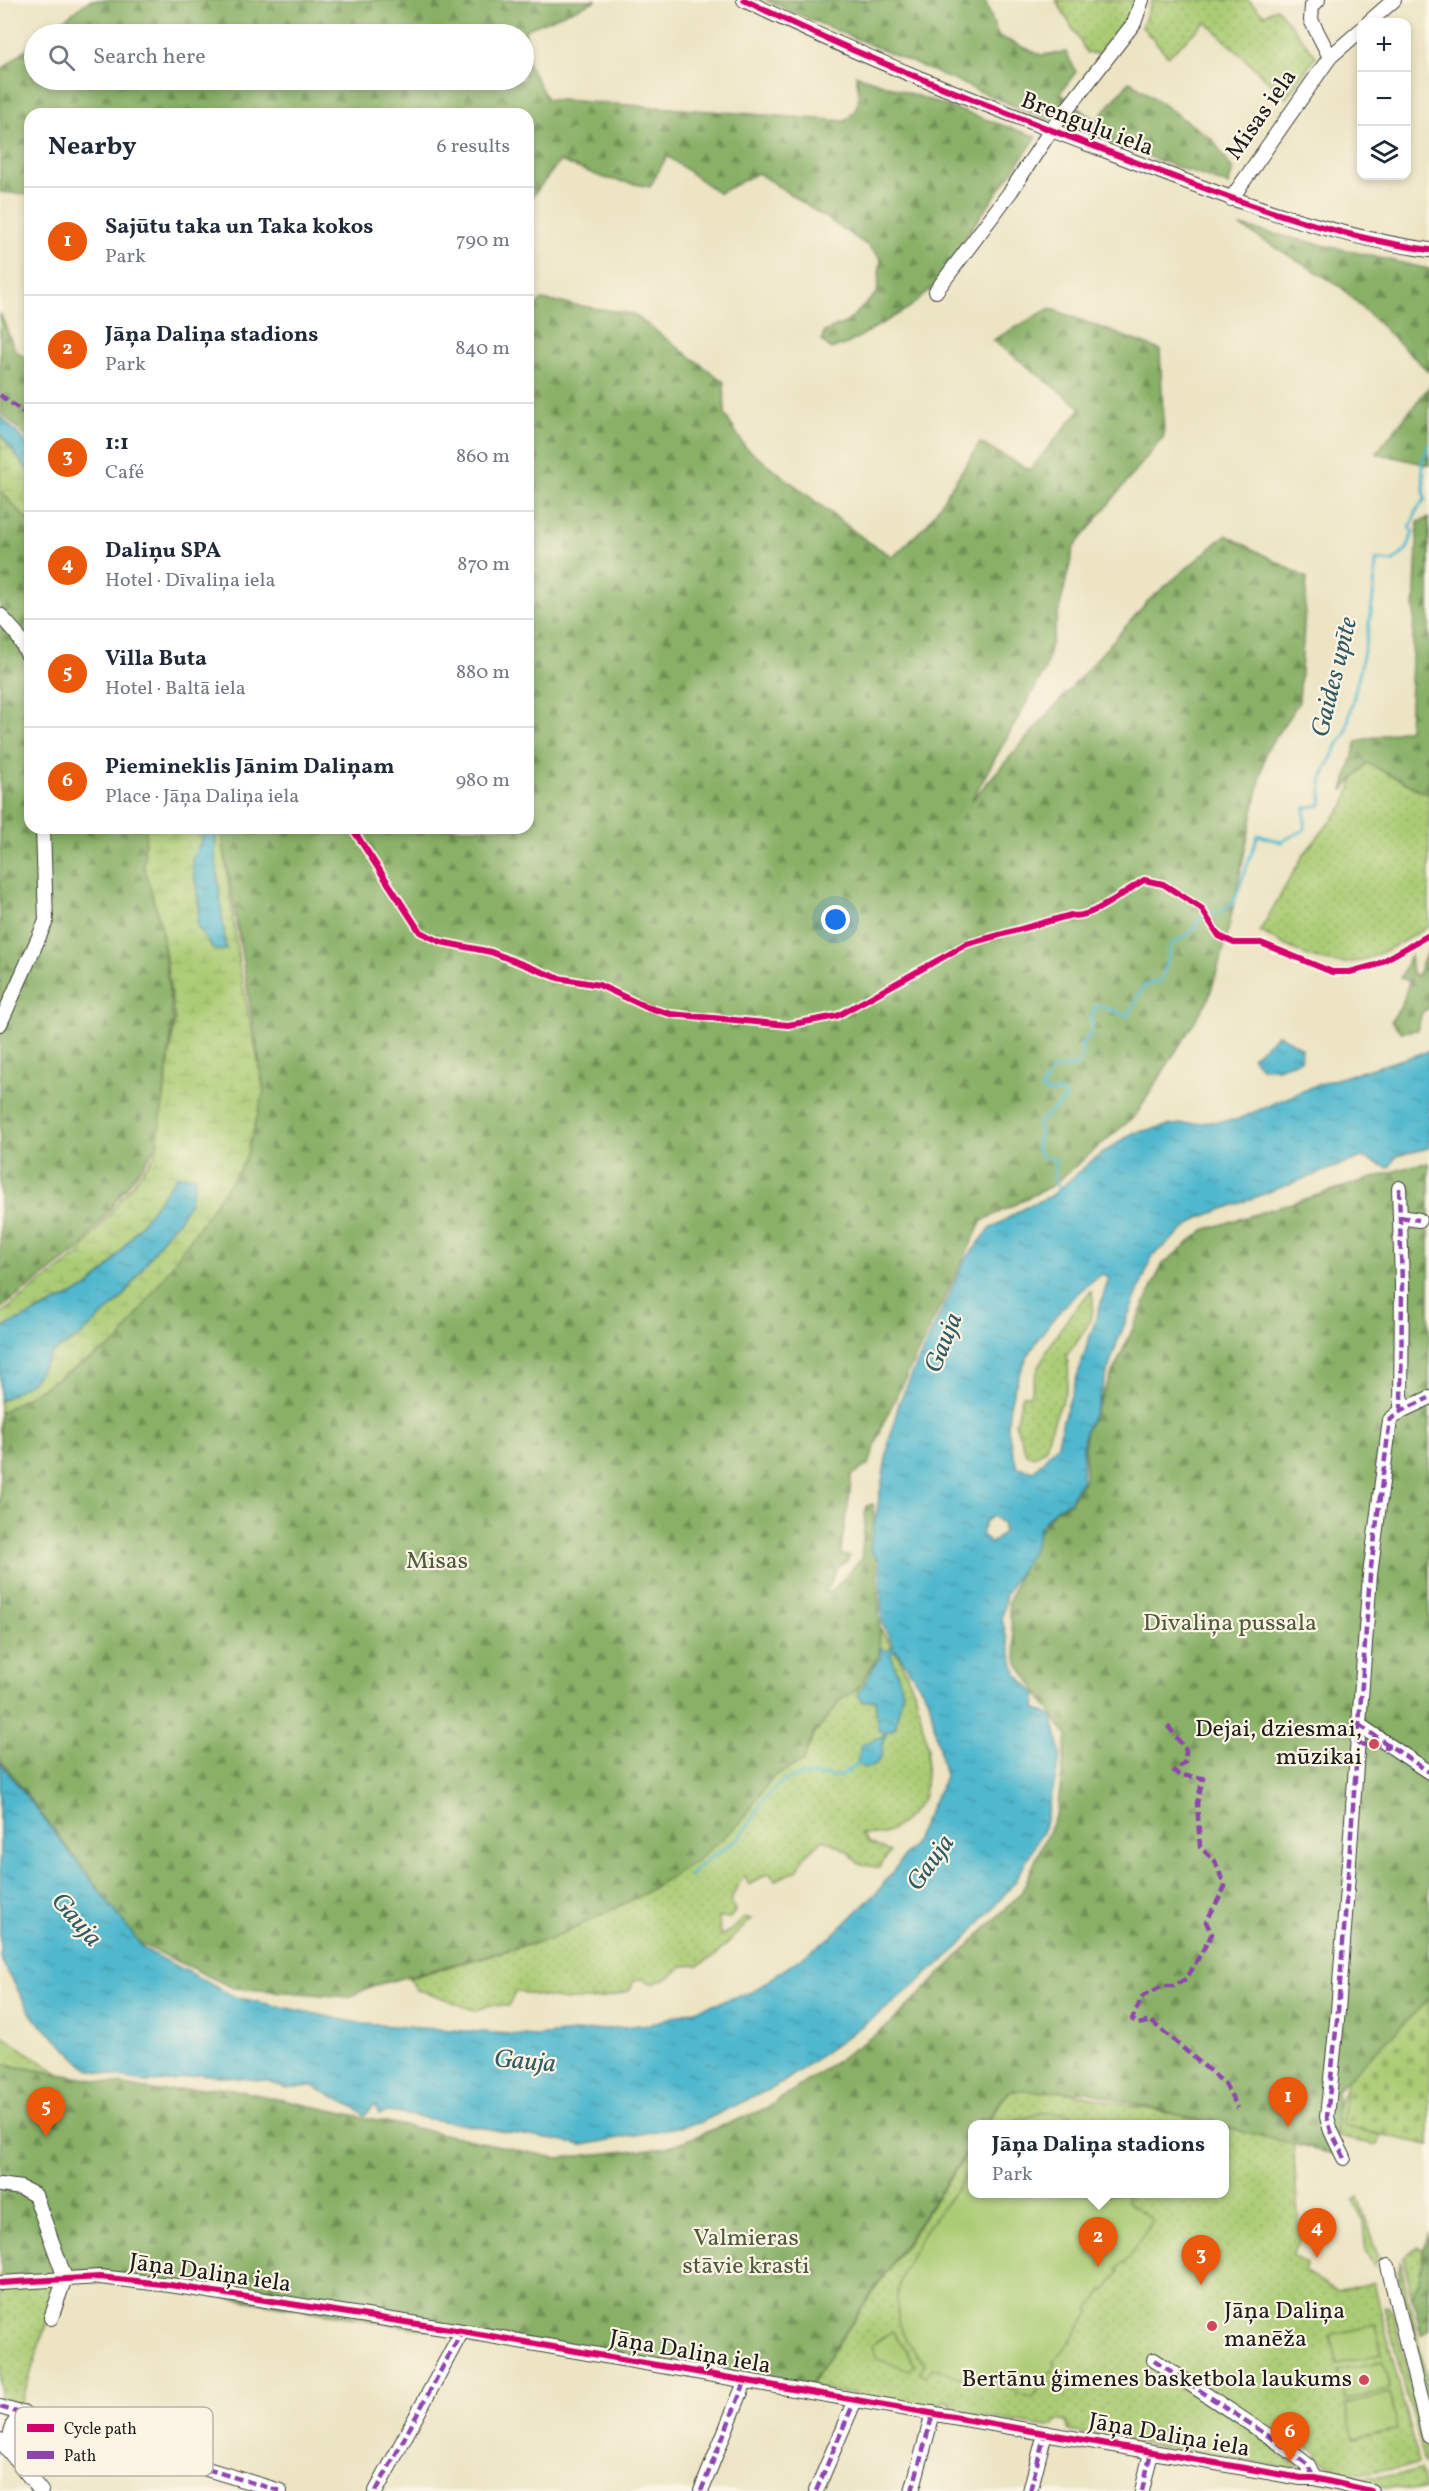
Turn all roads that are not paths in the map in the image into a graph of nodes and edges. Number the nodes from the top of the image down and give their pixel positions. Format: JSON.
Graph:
{"nodes":[{"id":1,"x":744,"y":0,"type":"edge"},
{"id":2,"x":1142,"y":0,"type":"edge"},
{"id":3,"x":1318,"y":0,"type":"edge"},
{"id":4,"x":1394,"y":0,"type":"edge"},
{"id":5,"x":1374,"y":18,"type":"edge"},
{"id":6,"x":1357,"y":33,"type":"edge"},
{"id":7,"x":1330,"y":57,"type":"junction"},
{"id":8,"x":1051,"y":130,"type":"junction"},
{"id":9,"x":1231,"y":199,"type":"junction"},
{"id":10,"x":1429,"y":250,"type":"edge"},
{"id":11,"x":936,"y":291,"type":"dead end"},
{"id":12,"x":0,"y":615,"type":"edge"},
{"id":13,"x":24,"y":648,"type":"edge"},
{"id":14,"x":43,"y":834,"type":"edge"},
{"id":15,"x":0,"y":1023,"type":"edge"},
{"id":16,"x":1399,"y":1188,"type":"dead end"},
{"id":17,"x":1400,"y":1217,"type":"junction"},
{"id":18,"x":1419,"y":1220,"type":"dead end"},
{"id":19,"x":1429,"y":1398,"type":"edge"},
{"id":20,"x":1401,"y":1411,"type":"junction"},
{"id":21,"x":1359,"y":1725,"type":"junction"},
{"id":22,"x":1357,"y":1744,"type":"junction"},
{"id":23,"x":1392,"y":1747,"type":"junction"},
{"id":24,"x":1429,"y":1772,"type":"edge"},
{"id":25,"x":1344,"y":2158,"type":"dead end"},
{"id":26,"x":0,"y":2185,"type":"edge"},
{"id":27,"x":1388,"y":2266,"type":"dead end"},
{"id":28,"x":65,"y":2278,"type":"junction"},
{"id":29,"x":0,"y":2283,"type":"edge"},
{"id":30,"x":51,"y":2318,"type":"dead end"},
{"id":31,"x":462,"y":2331,"type":"junction"},
{"id":32,"x":1154,"y":2360,"type":"dead end"},
{"id":33,"x":745,"y":2382,"type":"junction"},
{"id":34,"x":855,"y":2400,"type":"junction"},
{"id":35,"x":0,"y":2407,"type":"edge"},
{"id":36,"x":15,"y":2410,"type":"edge"},
{"id":37,"x":933,"y":2414,"type":"junction"},
{"id":38,"x":15,"y":2421,"type":"edge"},
{"id":39,"x":1045,"y":2433,"type":"junction"},
{"id":40,"x":1429,"y":2436,"type":"edge"},
{"id":41,"x":0,"y":2440,"type":"edge"},
{"id":42,"x":10,"y":2451,"type":"junction"},
{"id":43,"x":1151,"y":2452,"type":"junction"},
{"id":44,"x":15,"y":2457,"type":"edge"},
{"id":45,"x":213,"y":2470,"type":"edge"},
{"id":46,"x":29,"y":2476,"type":"edge"},
{"id":47,"x":1312,"y":2485,"type":"edge"},
{"id":48,"x":41,"y":2491,"type":"edge"},
{"id":49,"x":280,"y":2491,"type":"edge"},
{"id":50,"x":376,"y":2491,"type":"edge"},
{"id":51,"x":701,"y":2491,"type":"edge"},
{"id":52,"x":816,"y":2491,"type":"edge"},
{"id":53,"x":912,"y":2491,"type":"edge"},
{"id":54,"x":1030,"y":2491,"type":"edge"},
{"id":55,"x":1142,"y":2491,"type":"edge"},
{"id":56,"x":1371,"y":2491,"type":"edge"}],
"edges":[{"from":1,"to":8,"type":"street","name":"Brenguļu iela"},
{"from":2,"to":8,"type":"street"},
{"from":3,"to":7,"type":"street","name":"Misas iela"},
{"from":4,"to":5,"type":"street"},
{"from":6,"to":7,"type":"street","name":"Misas iela"},
{"from":7,"to":9,"type":"street","name":"Misas iela"},
{"from":8,"to":9,"type":"street","name":"Brenguļu iela"},
{"from":8,"to":11,"type":"street"},
{"from":9,"to":10,"type":"street","name":"Brenguļu iela"},
{"from":12,"to":13,"type":"street"},
{"from":14,"to":15,"type":"street"},
{"from":16,"to":17,"type":"street"},
{"from":17,"to":18,"type":"street"},
{"from":17,"to":20,"type":"street"},
{"from":19,"to":20,"type":"street"},
{"from":20,"to":21,"type":"street"},
{"from":21,"to":22,"type":"street"},
{"from":21,"to":23,"type":"street"},
{"from":22,"to":23,"type":"street"},
{"from":22,"to":25,"type":"street"},
{"from":23,"to":24,"type":"street"},
{"from":26,"to":28,"type":"street"},
{"from":27,"to":40,"type":"street"},
{"from":28,"to":29,"type":"street","name":"Jāņa Daliņa iela"},
{"from":28,"to":30,"type":"street"},
{"from":28,"to":31,"type":"street","name":"Jāņa Daliņa iela"},
{"from":31,"to":33,"type":"street","name":"Jāņa Daliņa iela"},
{"from":31,"to":50,"type":"street"},
{"from":32,"to":47,"type":"street"},
{"from":33,"to":34,"type":"street","name":"Jāņa Daliņa iela"},
{"from":33,"to":51,"type":"street"},
{"from":34,"to":37,"type":"street","name":"Jāņa Daliņa iela"},
{"from":34,"to":52,"type":"street"},
{"from":35,"to":36,"type":"street"},
{"from":37,"to":39,"type":"street","name":"Jāņa Daliņa iela"},
{"from":37,"to":53,"type":"street"},
{"from":38,"to":42,"type":"street"},
{"from":39,"to":43,"type":"street","name":"Jāņa Daliņa iela"},
{"from":39,"to":54,"type":"street"},
{"from":41,"to":42,"type":"street"},
{"from":42,"to":44,"type":"street"},
{"from":43,"to":47,"type":"street","name":"Jāņa Daliņa iela"},
{"from":43,"to":55,"type":"street"},
{"from":45,"to":49,"type":"street"},
{"from":46,"to":48,"type":"street"},
{"from":47,"to":56,"type":"street","name":"Jāņa Daliņa iela"}]}
